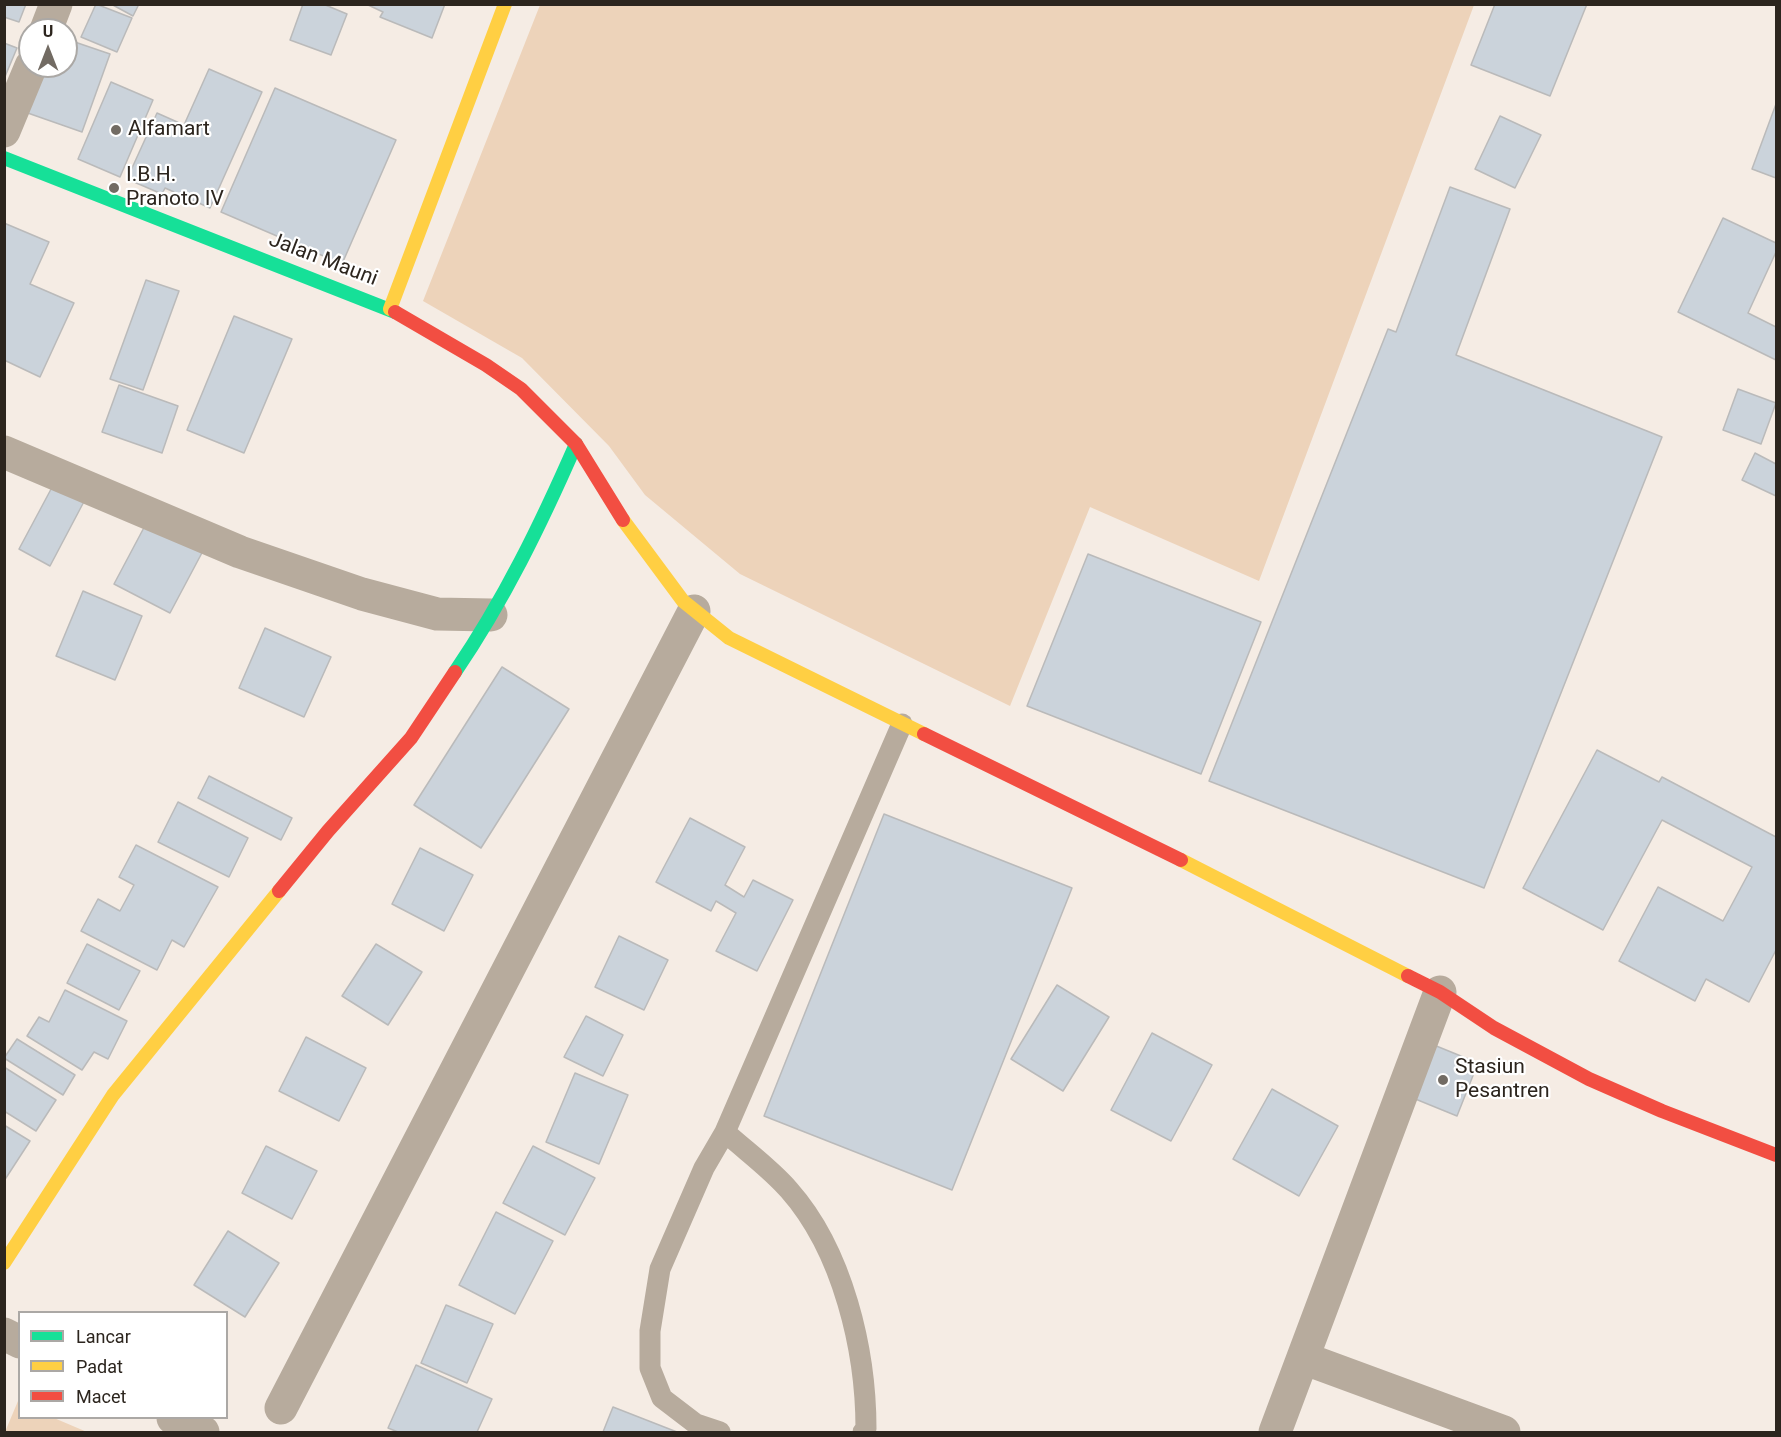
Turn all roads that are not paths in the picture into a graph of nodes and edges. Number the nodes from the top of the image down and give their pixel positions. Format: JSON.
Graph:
{"nodes":[{"id":1,"x":505,"y":4,"type":"edge"},
{"id":2,"x":26,"y":78,"type":"edge"},
{"id":3,"x":4,"y":132,"type":"edge"},
{"id":4,"x":4,"y":158,"type":"edge"},
{"id":5,"x":390,"y":309,"type":"junction"},
{"id":6,"x":576,"y":444,"type":"junction"},
{"id":7,"x":4,"y":452,"type":"edge"},
{"id":8,"x":694,"y":611,"type":"junction"},
{"id":9,"x":491,"y":615,"type":"junction"},
{"id":10,"x":902,"y":724,"type":"junction"},
{"id":11,"x":1440,"y":992,"type":"junction"},
{"id":12,"x":725,"y":1132,"type":"junction"},
{"id":13,"x":1776,"y":1155,"type":"edge"},
{"id":14,"x":4,"y":1263,"type":"edge"},
{"id":15,"x":4,"y":1334,"type":"edge"},
{"id":16,"x":18,"y":1341,"type":"edge"},
{"id":17,"x":1303,"y":1358,"type":"junction"},
{"id":18,"x":280,"y":1408,"type":"dead end"},
{"id":19,"x":174,"y":1419,"type":"edge"},
{"id":20,"x":203,"y":1432,"type":"edge"},
{"id":21,"x":720,"y":1432,"type":"edge"},
{"id":22,"x":863,"y":1432,"type":"edge"},
{"id":23,"x":1275,"y":1432,"type":"edge"},
{"id":24,"x":1504,"y":1432,"type":"edge"}],
"edges":[{"from":1,"to":5,"type":"main road","name":"Jalan Mauni"},
{"from":2,"to":3,"type":"street"},
{"from":4,"to":5,"type":"main road","name":"Jalan Mauni"},
{"from":5,"to":6,"type":"main road"},
{"from":6,"to":8,"type":"main road"},
{"from":6,"to":9,"type":"main road"},
{"from":7,"to":9,"type":"street"},
{"from":8,"to":10,"type":"main road"},
{"from":8,"to":18,"type":"street"},
{"from":9,"to":14,"type":"main road"},
{"from":10,"to":11,"type":"main road"},
{"from":10,"to":12,"type":"lane"},
{"from":11,"to":13,"type":"main road"},
{"from":11,"to":17,"type":"street"},
{"from":12,"to":21,"type":"lane"},
{"from":12,"to":22,"type":"lane"},
{"from":15,"to":16,"type":"street"},
{"from":17,"to":23,"type":"street"},
{"from":17,"to":24,"type":"street"},
{"from":19,"to":20,"type":"street"}]}
